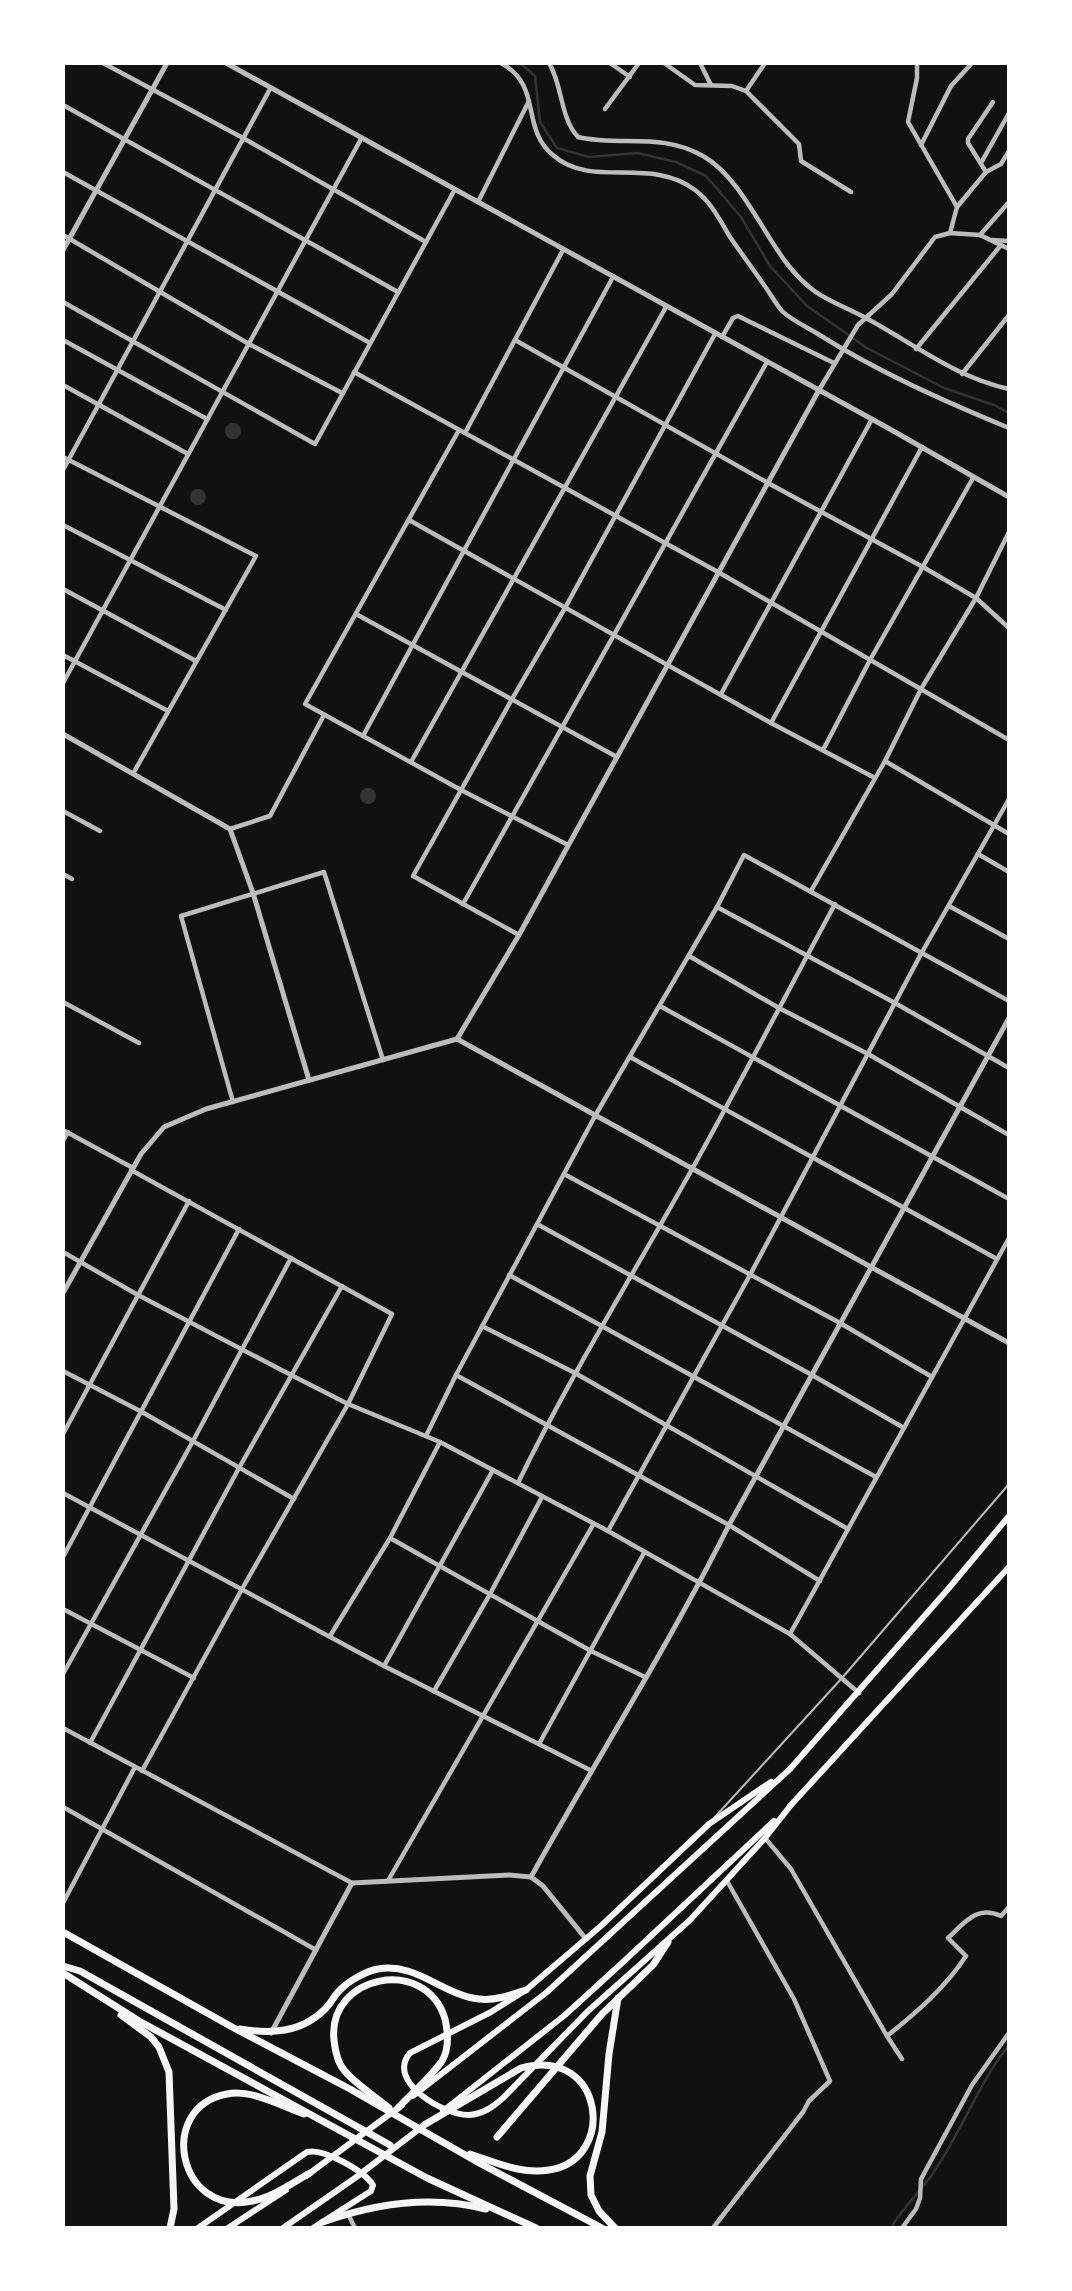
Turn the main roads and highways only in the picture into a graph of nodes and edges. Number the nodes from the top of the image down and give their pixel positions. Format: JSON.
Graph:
{"nodes":[{"id":1,"x":1009,"y":1516,"type":"edge"},
{"id":2,"x":1009,"y":1567,"type":"edge"},
{"id":3,"x":790,"y":1769,"type":"junction"},
{"id":4,"x":791,"y":1805,"type":"junction"},
{"id":5,"x":63,"y":1932,"type":"edge"},
{"id":6,"x":668,"y":1942,"type":"junction"},
{"id":7,"x":63,"y":1966,"type":"edge"},
{"id":8,"x":63,"y":1973,"type":"edge"},
{"id":9,"x":526,"y":1990,"type":"junction"},
{"id":10,"x":618,"y":1997,"type":"junction"},
{"id":11,"x":108,"y":2003,"type":"junction"},
{"id":12,"x":232,"y":2027,"type":"junction"},
{"id":13,"x":398,"y":2108,"type":"junction"},
{"id":14,"x":404,"y":2121,"type":"junction"},
{"id":15,"x":330,"y":2124,"type":"junction"},
{"id":16,"x":424,"y":2125,"type":"junction"},
{"id":17,"x":497,"y":2137,"type":"dead end"},
{"id":18,"x":390,"y":2145,"type":"dead end"},
{"id":19,"x":453,"y":2148,"type":"junction"},
{"id":20,"x":310,"y":2173,"type":"junction"},
{"id":21,"x":504,"y":2213,"type":"junction"},
{"id":22,"x":323,"y":2222,"type":"junction"},
{"id":23,"x":170,"y":2228,"type":"edge"},
{"id":24,"x":198,"y":2228,"type":"edge"},
{"id":25,"x":228,"y":2228,"type":"edge"},
{"id":26,"x":283,"y":2228,"type":"edge"},
{"id":27,"x":313,"y":2228,"type":"edge"},
{"id":28,"x":536,"y":2228,"type":"edge"},
{"id":29,"x":602,"y":2228,"type":"edge"},
{"id":30,"x":615,"y":2228,"type":"edge"}],
"edges":[{"from":1,"to":3,"type":"main road"},
{"from":2,"to":4,"type":"main road"},
{"from":3,"to":9,"type":"main road"},
{"from":3,"to":13,"type":"main road"},
{"from":4,"to":6,"type":"main road"},
{"from":4,"to":16,"type":"main road"},
{"from":5,"to":12,"type":"highway"},
{"from":6,"to":9,"type":"main road"},
{"from":6,"to":10,"type":"highway"},
{"from":7,"to":18,"type":"highway"},
{"from":8,"to":11,"type":"highway"},
{"from":9,"to":12,"type":"highway"},
{"from":10,"to":17,"type":"highway"},
{"from":10,"to":30,"type":"highway"},
{"from":11,"to":15,"type":"highway"},
{"from":11,"to":23,"type":"highway"},
{"from":12,"to":14,"type":"highway"},
{"from":13,"to":14,"type":"highway"},
{"from":13,"to":20,"type":"main road"},
{"from":14,"to":19,"type":"highway"},
{"from":15,"to":20,"type":"highway"},
{"from":15,"to":21,"type":"highway"},
{"from":16,"to":19,"type":"highway"},
{"from":16,"to":26,"type":"main road"},
{"from":19,"to":29,"type":"highway"},
{"from":20,"to":25,"type":"main road"},
{"from":21,"to":22,"type":"highway"},
{"from":21,"to":28,"type":"highway"},
{"from":22,"to":24,"type":"main road"},
{"from":22,"to":27,"type":"main road"}]}
